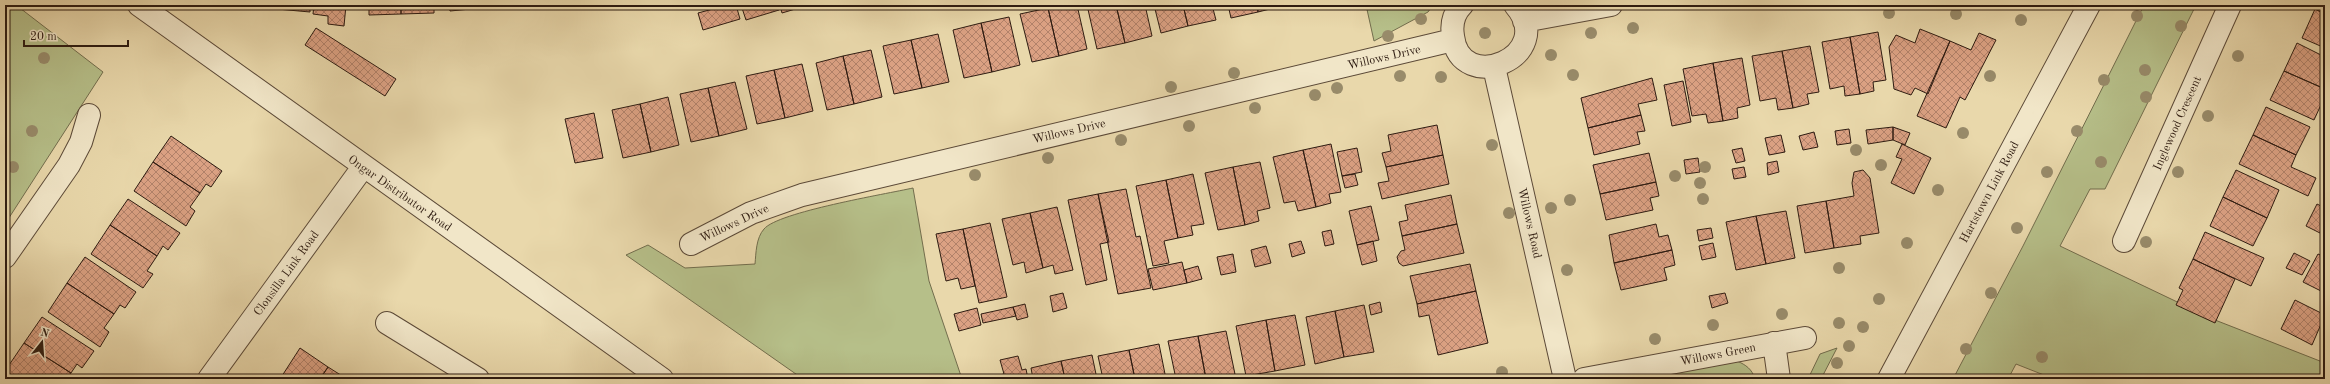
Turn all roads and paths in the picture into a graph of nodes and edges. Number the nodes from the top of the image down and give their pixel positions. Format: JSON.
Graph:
{"nodes":[{"id":1,"x":139,"y":5,"type":"edge"},
{"id":2,"x":1462,"y":5,"type":"edge"},
{"id":3,"x":1611,"y":5,"type":"edge"},
{"id":4,"x":2089,"y":5,"type":"edge"},
{"id":5,"x":2230,"y":5,"type":"edge"},
{"id":6,"x":1520,"y":13,"type":"edge"},
{"id":7,"x":1453,"y":40,"type":"junction"},
{"id":8,"x":1494,"y":67,"type":"junction"},
{"id":9,"x":89,"y":115,"type":"dead end"},
{"id":10,"x":363,"y":167,"type":"junction"},
{"id":11,"x":2124,"y":241,"type":"dead end"},
{"id":12,"x":691,"y":244,"type":"dead end"},
{"id":13,"x":5,"y":257,"type":"edge"},
{"id":14,"x":387,"y":323,"type":"dead end"},
{"id":15,"x":1805,"y":338,"type":"dead end"},
{"id":16,"x":1774,"y":343,"type":"junction"},
{"id":17,"x":209,"y":379,"type":"edge"},
{"id":18,"x":478,"y":379,"type":"edge"},
{"id":19,"x":662,"y":379,"type":"edge"},
{"id":20,"x":1566,"y":379,"type":"edge"},
{"id":21,"x":1584,"y":379,"type":"edge"},
{"id":22,"x":1779,"y":379,"type":"edge"},
{"id":23,"x":1889,"y":379,"type":"edge"}],
"edges":[{"from":1,"to":10,"type":"street","name":"Ongar Distributor Road"},
{"from":2,"to":7,"type":"street"},
{"from":3,"to":6,"type":"street"},
{"from":4,"to":23,"type":"street","name":"Hartstown Link Road"},
{"from":5,"to":11,"type":"street","name":"Inglewood Crescent"},
{"from":6,"to":8,"type":"street"},
{"from":7,"to":8,"type":"street"},
{"from":7,"to":12,"type":"street","name":"Willows Drive"},
{"from":8,"to":20,"type":"street","name":"Willows Road"},
{"from":9,"to":13,"type":"street"},
{"from":10,"to":17,"type":"street","name":"Clonsilla Link Road"},
{"from":10,"to":19,"type":"street","name":"Ongar Distributor Road"},
{"from":14,"to":18,"type":"street"},
{"from":15,"to":16,"type":"street","name":"Willows Green"},
{"from":16,"to":21,"type":"street","name":"Willows Green"},
{"from":16,"to":22,"type":"street"}]}
